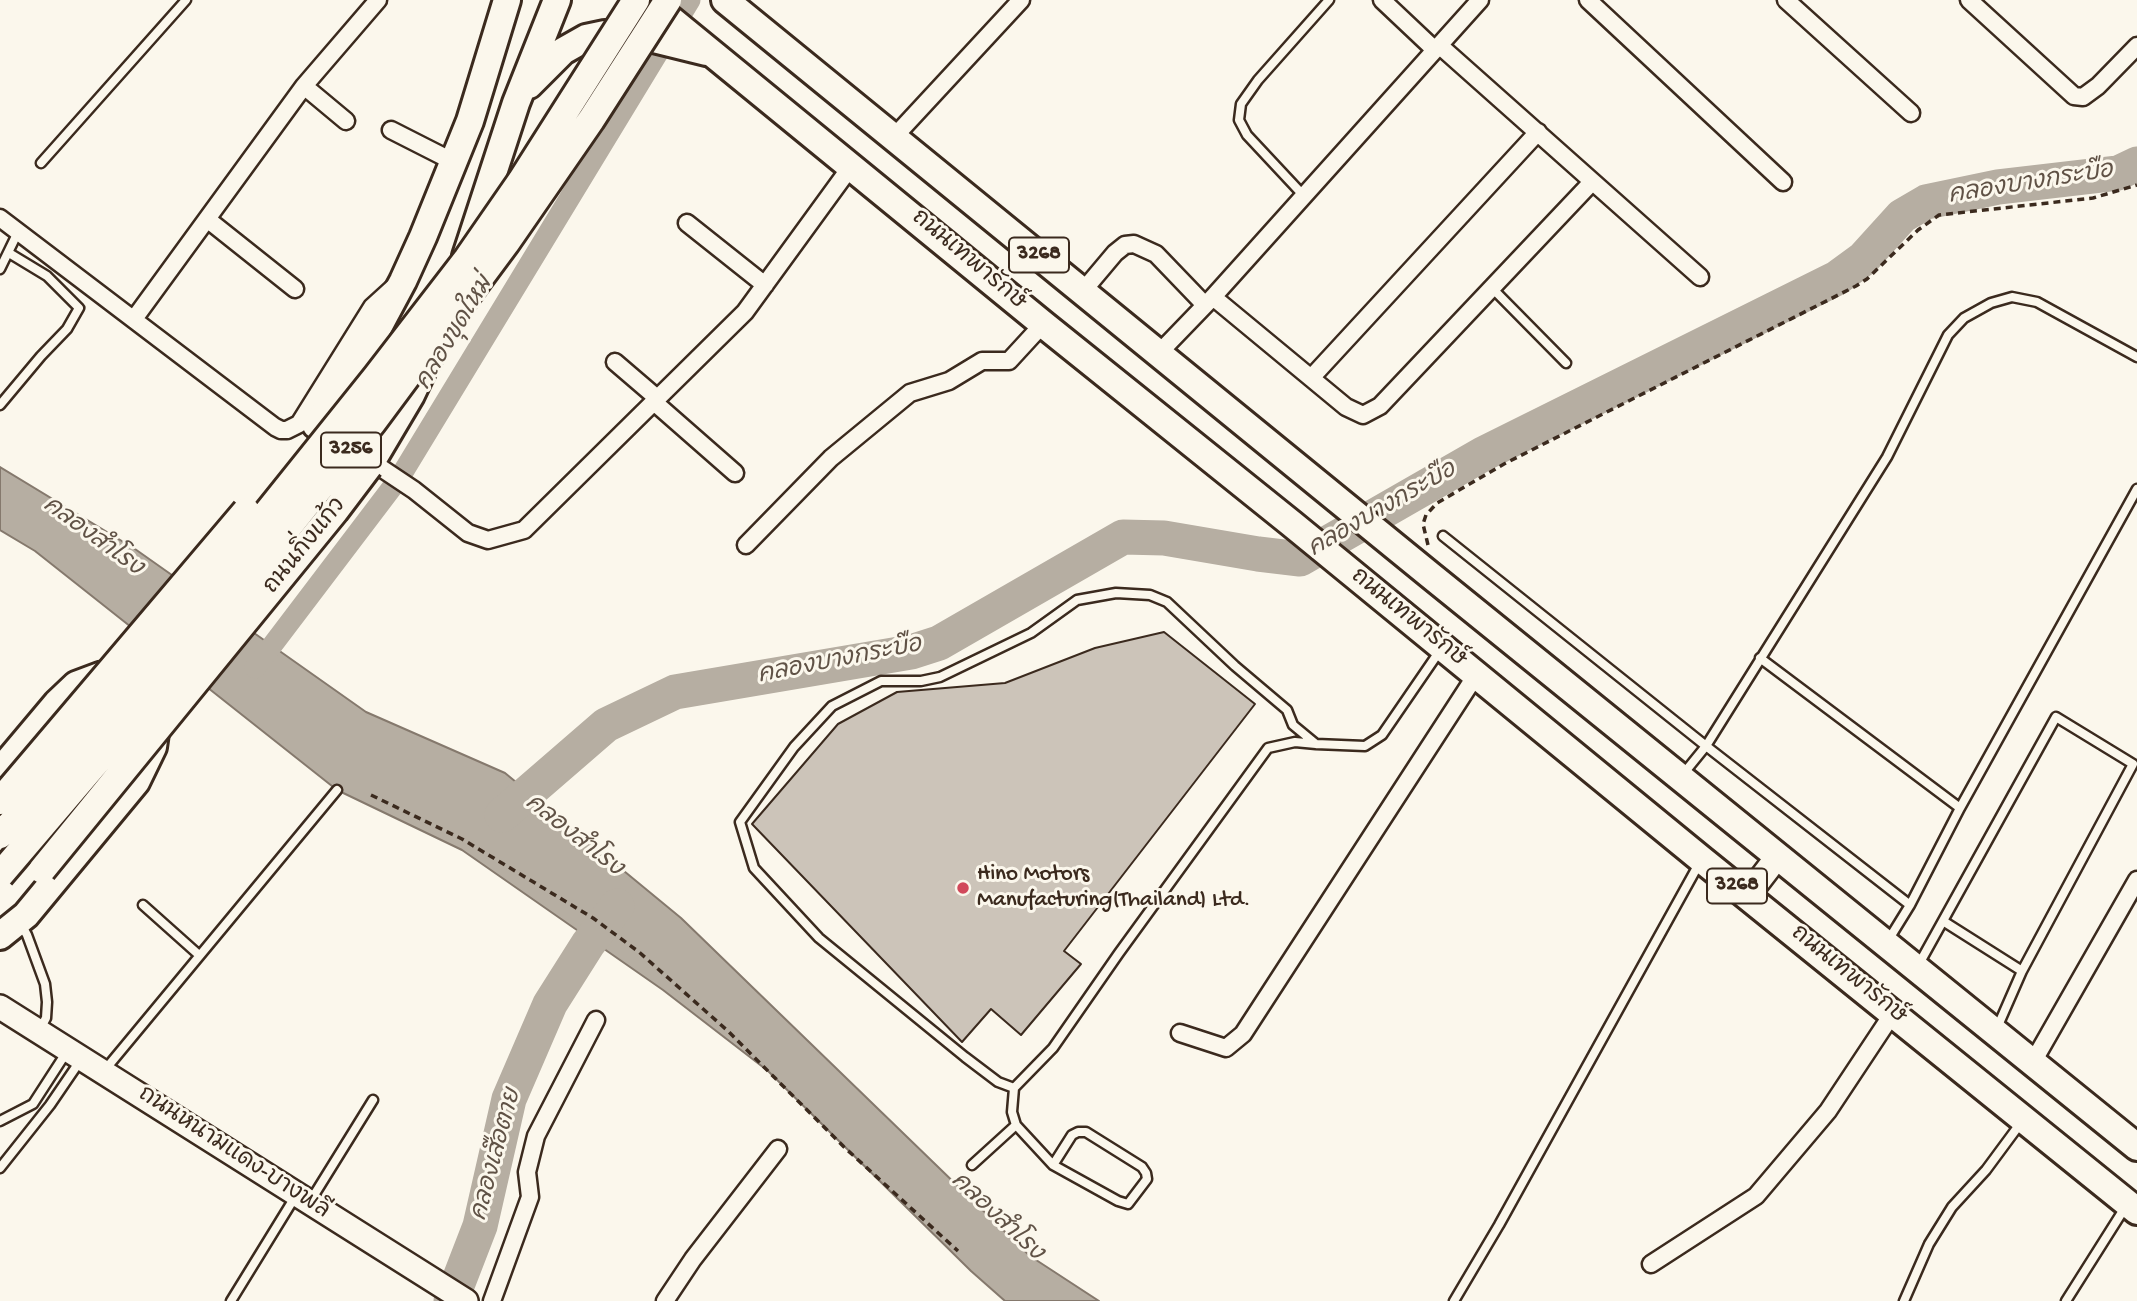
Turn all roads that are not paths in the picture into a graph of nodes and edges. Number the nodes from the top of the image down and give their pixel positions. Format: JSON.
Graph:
{"nodes":[{"id":1,"x":186,"y":0,"type":"edge"},
{"id":2,"x":378,"y":0,"type":"edge"},
{"id":3,"x":508,"y":0,"type":"edge"},
{"id":4,"x":557,"y":0,"type":"edge"},
{"id":5,"x":636,"y":0,"type":"edge"},
{"id":6,"x":647,"y":0,"type":"edge"},
{"id":7,"x":668,"y":0,"type":"edge"},
{"id":8,"x":725,"y":0,"type":"edge"},
{"id":9,"x":1021,"y":0,"type":"edge"},
{"id":10,"x":1329,"y":0,"type":"edge"},
{"id":11,"x":1382,"y":0,"type":"edge"},
{"id":12,"x":1480,"y":0,"type":"edge"},
{"id":13,"x":1588,"y":0,"type":"edge"},
{"id":14,"x":1786,"y":0,"type":"edge"},
{"id":15,"x":1969,"y":0,"type":"edge"},
{"id":16,"x":2137,"y":46,"type":"edge"},
{"id":17,"x":1437,"y":48,"type":"junction"},
{"id":18,"x":715,"y":54,"type":"junction"},
{"id":19,"x":304,"y":86,"type":"junction"},
{"id":20,"x":516,"y":103,"type":"junction"},
{"id":21,"x":1911,"y":113,"type":"dead end"},
{"id":22,"x":346,"y":121,"type":"dead end"},
{"id":23,"x":391,"y":130,"type":"dead end"},
{"id":24,"x":1538,"y":132,"type":"junction"},
{"id":25,"x":895,"y":136,"type":"junction"},
{"id":26,"x":454,"y":162,"type":"junction"},
{"id":27,"x":41,"y":163,"type":"dead end"},
{"id":28,"x":852,"y":165,"type":"junction"},
{"id":29,"x":1592,"y":182,"type":"junction"},
{"id":30,"x":1783,"y":182,"type":"dead end"},
{"id":31,"x":1304,"y":196,"type":"junction"},
{"id":32,"x":206,"y":219,"type":"junction"},
{"id":33,"x":1,"y":221,"type":"edge"},
{"id":34,"x":687,"y":222,"type":"dead end"},
{"id":35,"x":18,"y":232,"type":"junction"},
{"id":36,"x":9,"y":253,"type":"junction"},
{"id":37,"x":0,"y":269,"type":"edge"},
{"id":38,"x":1700,"y":277,"type":"dead end"},
{"id":39,"x":403,"y":281,"type":"junction"},
{"id":40,"x":765,"y":285,"type":"junction"},
{"id":41,"x":1492,"y":288,"type":"junction"},
{"id":42,"x":295,"y":289,"type":"dead end"},
{"id":43,"x":1083,"y":291,"type":"junction"},
{"id":44,"x":1209,"y":301,"type":"junction"},
{"id":45,"x":134,"y":319,"type":"junction"},
{"id":46,"x":1043,"y":324,"type":"junction"},
{"id":47,"x":1159,"y":352,"type":"junction"},
{"id":48,"x":2137,"y":358,"type":"edge"},
{"id":49,"x":615,"y":362,"type":"dead end"},
{"id":50,"x":1566,"y":363,"type":"dead end"},
{"id":51,"x":1311,"y":378,"type":"junction"},
{"id":52,"x":656,"y":400,"type":"junction"},
{"id":53,"x":0,"y":405,"type":"edge"},
{"id":54,"x":377,"y":468,"type":"junction"},
{"id":55,"x":735,"y":473,"type":"dead end"},
{"id":56,"x":2137,"y":489,"type":"edge"},
{"id":57,"x":1443,"y":536,"type":"dead end"},
{"id":58,"x":747,"y":545,"type":"dead end"},
{"id":59,"x":1442,"y":648,"type":"junction"},
{"id":60,"x":1760,"y":659,"type":"junction"},
{"id":61,"x":1476,"y":675,"type":"junction"},
{"id":62,"x":1316,"y":744,"type":"junction"},
{"id":63,"x":1706,"y":746,"type":"junction"},
{"id":64,"x":0,"y":771,"type":"edge"},
{"id":65,"x":1681,"y":777,"type":"junction"},
{"id":66,"x":337,"y":790,"type":"dead end"},
{"id":67,"x":0,"y":801,"type":"edge"},
{"id":68,"x":1960,"y":808,"type":"junction"},
{"id":69,"x":0,"y":835,"type":"edge"},
{"id":70,"x":1778,"y":856,"type":"junction"},
{"id":71,"x":1701,"y":859,"type":"junction"},
{"id":72,"x":0,"y":874,"type":"edge"},
{"id":73,"x":2137,"y":880,"type":"edge"},
{"id":74,"x":1748,"y":895,"type":"junction"},
{"id":75,"x":143,"y":905,"type":"dead end"},
{"id":76,"x":1910,"y":905,"type":"junction"},
{"id":77,"x":1943,"y":920,"type":"junction"},
{"id":78,"x":6,"y":925,"type":"edge"},
{"id":79,"x":1886,"y":945,"type":"junction"},
{"id":80,"x":199,"y":955,"type":"junction"},
{"id":81,"x":1916,"y":969,"type":"junction"},
{"id":82,"x":2022,"y":971,"type":"junction"},
{"id":83,"x":0,"y":1007,"type":"edge"},
{"id":84,"x":1893,"y":1013,"type":"junction"},
{"id":85,"x":596,"y":1020,"type":"dead end"},
{"id":86,"x":39,"y":1032,"type":"junction"},
{"id":87,"x":1181,"y":1033,"type":"dead end"},
{"id":88,"x":1995,"y":1033,"type":"junction"},
{"id":89,"x":75,"y":1054,"type":"junction"},
{"id":90,"x":2033,"y":1062,"type":"junction"},
{"id":91,"x":104,"y":1071,"type":"junction"},
{"id":92,"x":1014,"y":1088,"type":"junction"},
{"id":93,"x":373,"y":1100,"type":"dead end"},
{"id":94,"x":2024,"y":1119,"type":"junction"},
{"id":95,"x":0,"y":1121,"type":"edge"},
{"id":96,"x":1016,"y":1125,"type":"junction"},
{"id":97,"x":2137,"y":1147,"type":"edge"},
{"id":98,"x":778,"y":1149,"type":"dead end"},
{"id":99,"x":972,"y":1165,"type":"dead end"},
{"id":100,"x":1053,"y":1165,"type":"junction"},
{"id":101,"x":0,"y":1168,"type":"edge"},
{"id":102,"x":303,"y":1199,"type":"junction"},
{"id":103,"x":2132,"y":1207,"type":"edge"},
{"id":104,"x":1651,"y":1265,"type":"dead end"},
{"id":105,"x":231,"y":1301,"type":"edge"},
{"id":106,"x":466,"y":1301,"type":"edge"},
{"id":107,"x":492,"y":1301,"type":"edge"},
{"id":108,"x":665,"y":1301,"type":"edge"},
{"id":109,"x":1454,"y":1301,"type":"edge"},
{"id":110,"x":1903,"y":1301,"type":"edge"},
{"id":111,"x":2066,"y":1301,"type":"edge"}],
"edges":[{"from":1,"to":27,"type":"lane"},
{"from":2,"to":19,"type":"street"},
{"from":3,"to":26,"type":"main road","number":"3256"},
{"from":4,"to":20,"type":"main road","name":"ถนนกิ่งแก้ว","number":"3256"},
{"from":5,"to":69,"type":"main road","number":"3256","bridge":true},
{"from":6,"to":18,"type":"main road","name":"ถนนเทพารักษ์","number":"3268"},
{"from":7,"to":72,"type":"main road","number":"3256","bridge":true},
{"from":8,"to":25,"type":"main road","name":"ถนนเทพารักษ์","number":"3268"},
{"from":9,"to":25,"type":"street"},
{"from":10,"to":31,"type":"lane"},
{"from":11,"to":17,"type":"street"},
{"from":12,"to":17,"type":"street"},
{"from":13,"to":30,"type":"street"},
{"from":14,"to":21,"type":"street"},
{"from":15,"to":16,"type":"street"},
{"from":17,"to":24,"type":"street"},
{"from":17,"to":31,"type":"street"},
{"from":18,"to":20,"type":"main road"},
{"from":18,"to":28,"type":"main road","name":"ถนนเทพารักษ์","number":"3268"},
{"from":19,"to":22,"type":"street"},
{"from":19,"to":32,"type":"street"},
{"from":20,"to":54,"type":"main road","name":"ถนนกิ่งแก้ว","number":"3256"},
{"from":23,"to":26,"type":"street"},
{"from":24,"to":29,"type":"street"},
{"from":24,"to":51,"type":"street"},
{"from":25,"to":43,"type":"main road","name":"ถนนเทพารักษ์","number":"3268"},
{"from":26,"to":39,"type":"main road","number":"3256"},
{"from":28,"to":40,"type":"street"},
{"from":28,"to":46,"type":"main road","name":"ถนนเทพารักษ์","number":"3268"},
{"from":29,"to":38,"type":"street"},
{"from":29,"to":41,"type":"street"},
{"from":31,"to":44,"type":"street"},
{"from":32,"to":42,"type":"street"},
{"from":32,"to":45,"type":"street"},
{"from":33,"to":35,"type":"street"},
{"from":34,"to":40,"type":"street"},
{"from":35,"to":36,"type":"lane"},
{"from":35,"to":45,"type":"street"},
{"from":36,"to":37,"type":"lane"},
{"from":36,"to":53,"type":"lane"},
{"from":39,"to":45,"type":"street"},
{"from":39,"to":67,"type":"main road","number":"3256","bridge":true},
{"from":40,"to":52,"type":"street"},
{"from":41,"to":50,"type":"lane"},
{"from":41,"to":51,"type":"street"},
{"from":43,"to":44,"type":"street"},
{"from":43,"to":47,"type":"main road","name":"ถนนเทพารักษ์","number":"3268"},
{"from":44,"to":47,"type":"street"},
{"from":44,"to":51,"type":"street"},
{"from":46,"to":58,"type":"street"},
{"from":46,"to":59,"type":"main road","name":"ถนนเทพารักษ์","number":"3268"},
{"from":47,"to":65,"type":"main road","name":"ถนนเทพารักษ์","number":"3268"},
{"from":48,"to":60,"type":"lane"},
{"from":49,"to":52,"type":"street"},
{"from":52,"to":54,"type":"street"},
{"from":52,"to":55,"type":"street"},
{"from":54,"to":78,"type":"main road","name":"ถนนกิ่งแก้ว","number":"3256","bridge":true},
{"from":56,"to":68,"type":"lane"},
{"from":57,"to":63,"type":"lane"},
{"from":59,"to":61,"type":"main road","name":"ถนนเทพารักษ์","number":"3268"},
{"from":59,"to":62,"type":"lane"},
{"from":60,"to":63,"type":"lane"},
{"from":60,"to":68,"type":"lane"},
{"from":61,"to":71,"type":"main road","name":"ถนนเทพารักษ์","number":"3268"},
{"from":61,"to":87,"type":"street"},
{"from":62,"to":92,"type":"lane"},
{"from":62,"to":92,"type":"lane"},
{"from":63,"to":65,"type":"lane"},
{"from":63,"to":76,"type":"lane"},
{"from":64,"to":78,"type":"main road"},
{"from":65,"to":70,"type":"main road","name":"ถนนเทพารักษ์","number":"3268"},
{"from":66,"to":80,"type":"lane"},
{"from":68,"to":76,"type":"lane"},
{"from":70,"to":74,"type":"main road"},
{"from":70,"to":79,"type":"main road","name":"ถนนเทพารักษ์","number":"3268"},
{"from":71,"to":74,"type":"main road","name":"ถนนเทพารักษ์","number":"3268"},
{"from":71,"to":109,"type":"lane"},
{"from":73,"to":90,"type":"street"},
{"from":74,"to":84,"type":"main road","name":"ถนนเทพารักษ์","number":"3268"},
{"from":75,"to":80,"type":"lane"},
{"from":76,"to":79,"type":"lane"},
{"from":77,"to":81,"type":"lane"},
{"from":77,"to":82,"type":"lane"},
{"from":77,"to":82,"type":"lane"},
{"from":78,"to":86,"type":"lane"},
{"from":79,"to":81,"type":"main road","name":"ถนนเทพารักษ์","number":"3268"},
{"from":80,"to":91,"type":"lane"},
{"from":81,"to":88,"type":"main road","name":"ถนนเทพารักษ์","number":"3268"},
{"from":82,"to":88,"type":"lane"},
{"from":83,"to":86,"type":"main road","name":"ถนนหนามแดง-บางพลี"},
{"from":84,"to":94,"type":"main road","name":"ถนนเทพารักษ์","number":"3268"},
{"from":84,"to":104,"type":"street"},
{"from":85,"to":107,"type":"street"},
{"from":86,"to":89,"type":"main road","name":"ถนนหนามแดง-บางพลี"},
{"from":88,"to":90,"type":"main road","name":"ถนนเทพารักษ์","number":"3268"},
{"from":89,"to":91,"type":"main road","name":"ถนนหนามแดง-บางพลี"},
{"from":89,"to":95,"type":"lane"},
{"from":89,"to":101,"type":"lane"},
{"from":90,"to":97,"type":"main road","name":"ถนนเทพารักษ์","number":"3268"},
{"from":91,"to":102,"type":"main road","name":"ถนนหนามแดง-บางพลี"},
{"from":92,"to":96,"type":"lane"},
{"from":93,"to":102,"type":"lane"},
{"from":94,"to":103,"type":"main road","name":"ถนนเทพารักษ์","number":"3268"},
{"from":94,"to":110,"type":"lane"},
{"from":96,"to":99,"type":"lane"},
{"from":96,"to":100,"type":"lane"},
{"from":98,"to":108,"type":"street"},
{"from":100,"to":100,"type":"lane"},
{"from":102,"to":105,"type":"lane"},
{"from":102,"to":106,"type":"main road","name":"ถนนหนามแดง-บางพลี"},
{"from":103,"to":111,"type":"lane"}]}
